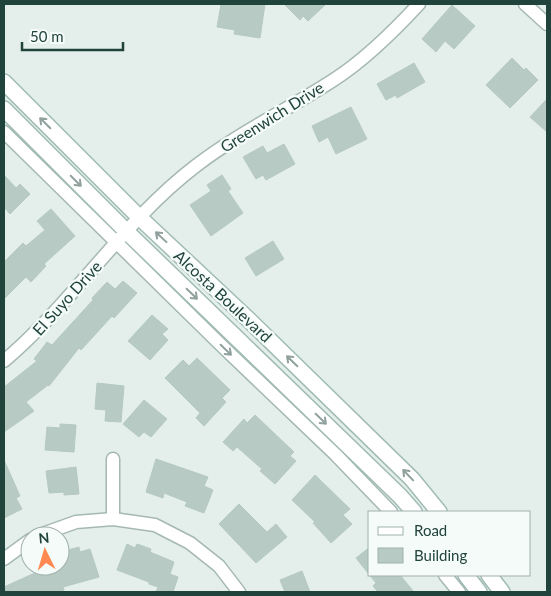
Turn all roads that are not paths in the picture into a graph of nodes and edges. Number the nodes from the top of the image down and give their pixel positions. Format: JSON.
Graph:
{"nodes":[{"id":1,"x":419,"y":4,"type":"edge"},
{"id":2,"x":525,"y":4,"type":"edge"},
{"id":3,"x":547,"y":24,"type":"edge"},
{"id":4,"x":4,"y":82,"type":"edge"},
{"id":5,"x":4,"y":110,"type":"edge"},
{"id":6,"x":4,"y":132,"type":"edge"},
{"id":7,"x":139,"y":217,"type":"junction"},
{"id":8,"x":122,"y":237,"type":"junction"},
{"id":9,"x":4,"y":361,"type":"edge"},
{"id":10,"x":113,"y":459,"type":"dead end"},
{"id":11,"x":390,"y":511,"type":"edge"},
{"id":12,"x":413,"y":511,"type":"edge"},
{"id":13,"x":438,"y":511,"type":"edge"},
{"id":14,"x":113,"y":519,"type":"junction"},
{"id":15,"x":65,"y":526,"type":"edge"},
{"id":16,"x":20,"y":547,"type":"edge"},
{"id":17,"x":4,"y":559,"type":"edge"},
{"id":18,"x":445,"y":576,"type":"edge"},
{"id":19,"x":467,"y":576,"type":"edge"},
{"id":20,"x":490,"y":576,"type":"edge"},
{"id":21,"x":239,"y":592,"type":"edge"},
{"id":22,"x":459,"y":592,"type":"edge"},
{"id":23,"x":479,"y":592,"type":"edge"},
{"id":24,"x":502,"y":592,"type":"edge"}],
"edges":[{"from":1,"to":7,"type":"street","name":"Greenwich Drive"},
{"from":2,"to":3,"type":"street"},
{"from":7,"to":4,"type":"main road","name":"Alcosta Boulevard","one_way":true},
{"from":5,"to":8,"type":"main road","name":"Alcosta Boulevard","one_way":true},
{"from":6,"to":8,"type":"street","name":"Alcosta Boulevard"},
{"from":7,"to":8,"type":"street","name":"Greenwich Drive"},
{"from":13,"to":7,"type":"main road","name":"Alcosta Boulevard","one_way":true},
{"from":8,"to":9,"type":"street","name":"El Suyo Drive"},
{"from":8,"to":11,"type":"street","name":"Alcosta Boulevard","one_way":true},
{"from":8,"to":12,"type":"main road","name":"Alcosta Boulevard","one_way":true},
{"from":10,"to":14,"type":"street"},
{"from":14,"to":15,"type":"street"},
{"from":14,"to":21,"type":"street"},
{"from":16,"to":17,"type":"street"},
{"from":18,"to":22,"type":"street"},
{"from":19,"to":23,"type":"main road"},
{"from":20,"to":24,"type":"main road"}]}
